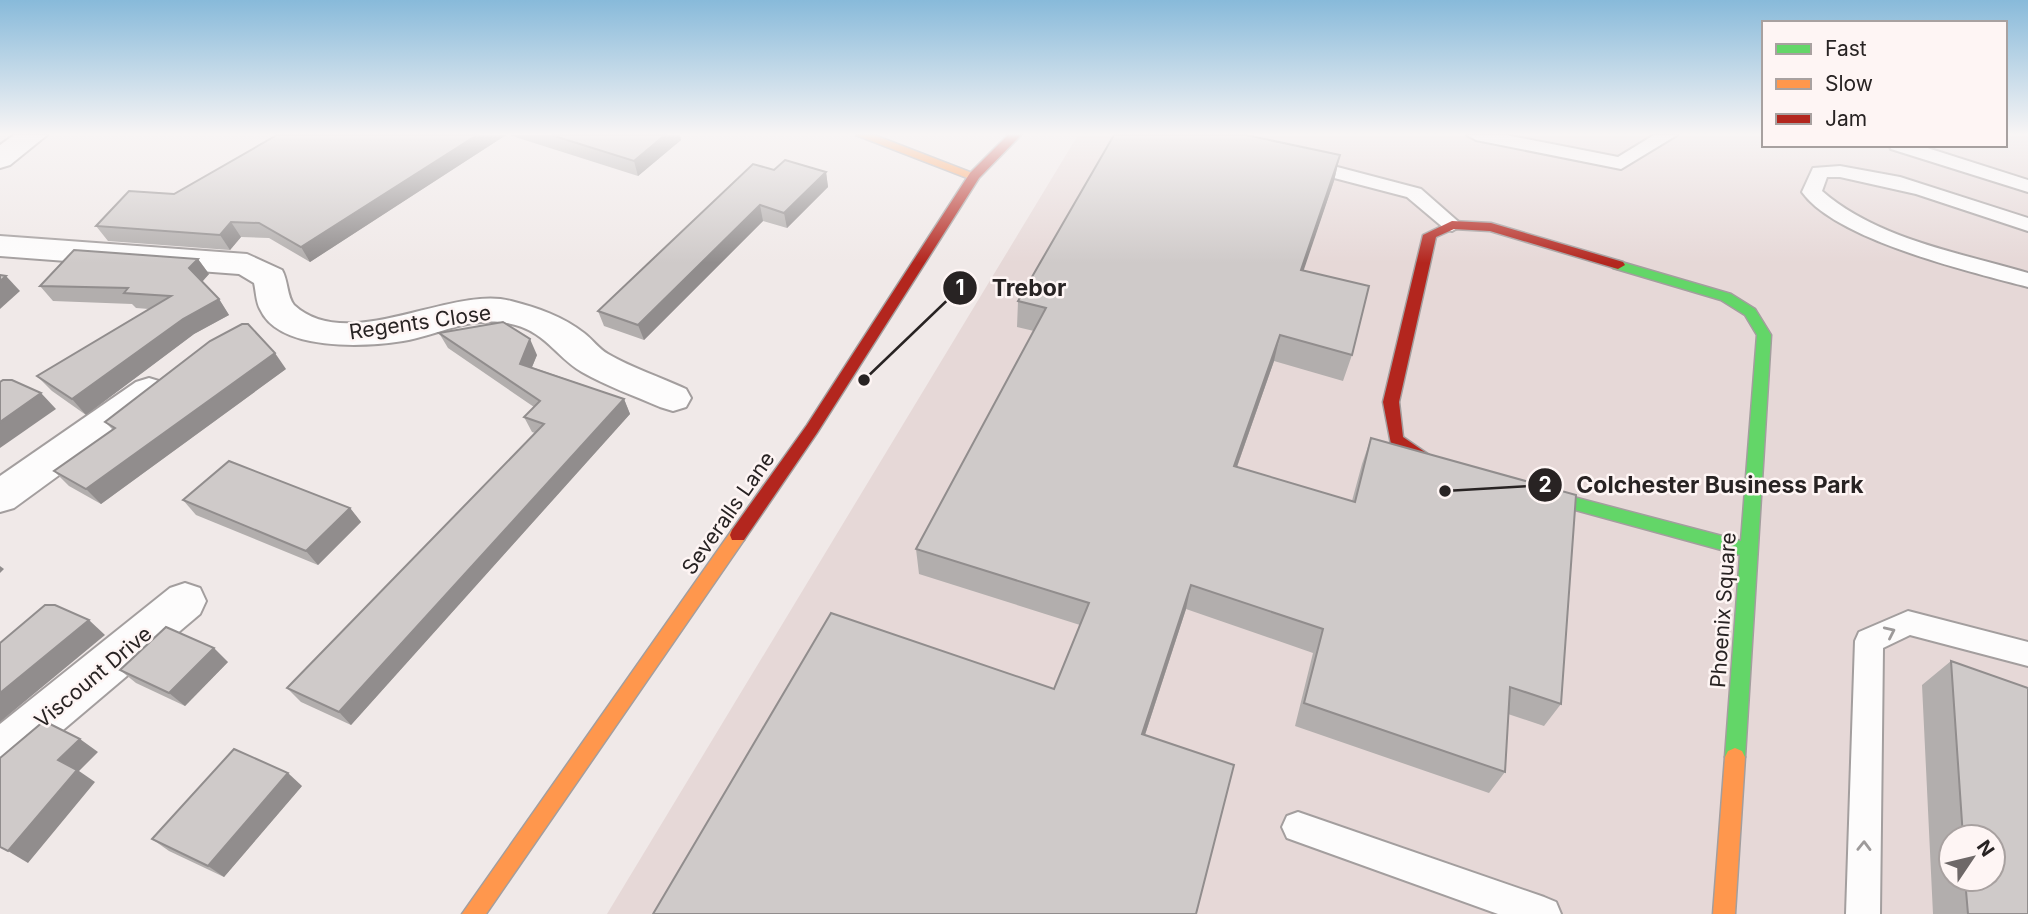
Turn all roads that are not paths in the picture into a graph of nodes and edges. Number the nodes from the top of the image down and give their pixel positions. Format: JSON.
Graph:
{"nodes":[{"id":1,"x":973,"y":178,"type":"edge"},
{"id":2,"x":1356,"y":178,"type":"edge"},
{"id":3,"x":1818,"y":178,"type":"edge"},
{"id":4,"x":1878,"y":178,"type":"edge"},
{"id":5,"x":2002,"y":178,"type":"edge"},
{"id":6,"x":2028,"y":186,"type":"edge"},
{"id":7,"x":1451,"y":225,"type":"junction"},
{"id":8,"x":2028,"y":225,"type":"edge"},
{"id":9,"x":0,"y":246,"type":"edge"},
{"id":10,"x":2028,"y":280,"type":"edge"},
{"id":11,"x":276,"y":308,"type":"junction"},
{"id":12,"x":242,"y":327,"type":"edge"},
{"id":13,"x":177,"y":370,"type":"edge"},
{"id":14,"x":673,"y":398,"type":"dead end"},
{"id":15,"x":1470,"y":475,"type":"edge"},
{"id":16,"x":1509,"y":486,"type":"edge"},
{"id":17,"x":0,"y":497,"type":"edge"},
{"id":18,"x":1748,"y":550,"type":"junction"},
{"id":19,"x":185,"y":601,"type":"dead end"},
{"id":20,"x":2028,"y":654,"type":"edge"},
{"id":21,"x":0,"y":753,"type":"edge"},
{"id":22,"x":1298,"y":827,"type":"dead end"},
{"id":23,"x":473,"y":914,"type":"edge"},
{"id":24,"x":1544,"y":914,"type":"edge"},
{"id":25,"x":1724,"y":914,"type":"edge"},
{"id":26,"x":1863,"y":914,"type":"edge"}],
"edges":[{"from":1,"to":23,"type":"street","name":"Severalls Lane"},
{"from":2,"to":7,"type":"lane"},
{"from":3,"to":10,"type":"lane"},
{"from":4,"to":8,"type":"lane"},
{"from":5,"to":6,"type":"lane"},
{"from":7,"to":15,"type":"street"},
{"from":7,"to":18,"type":"street","name":"Phoenix Square"},
{"from":9,"to":11,"type":"street"},
{"from":11,"to":12,"type":"street"},
{"from":11,"to":14,"type":"street","name":"Regents Close"},
{"from":13,"to":17,"type":"street"},
{"from":16,"to":18,"type":"street"},
{"from":18,"to":25,"type":"street","name":"Phoenix Square"},
{"from":19,"to":21,"type":"street","name":"Viscount Drive"},
{"from":26,"to":20,"type":"lane","one_way":true},
{"from":22,"to":24,"type":"lane"}]}
